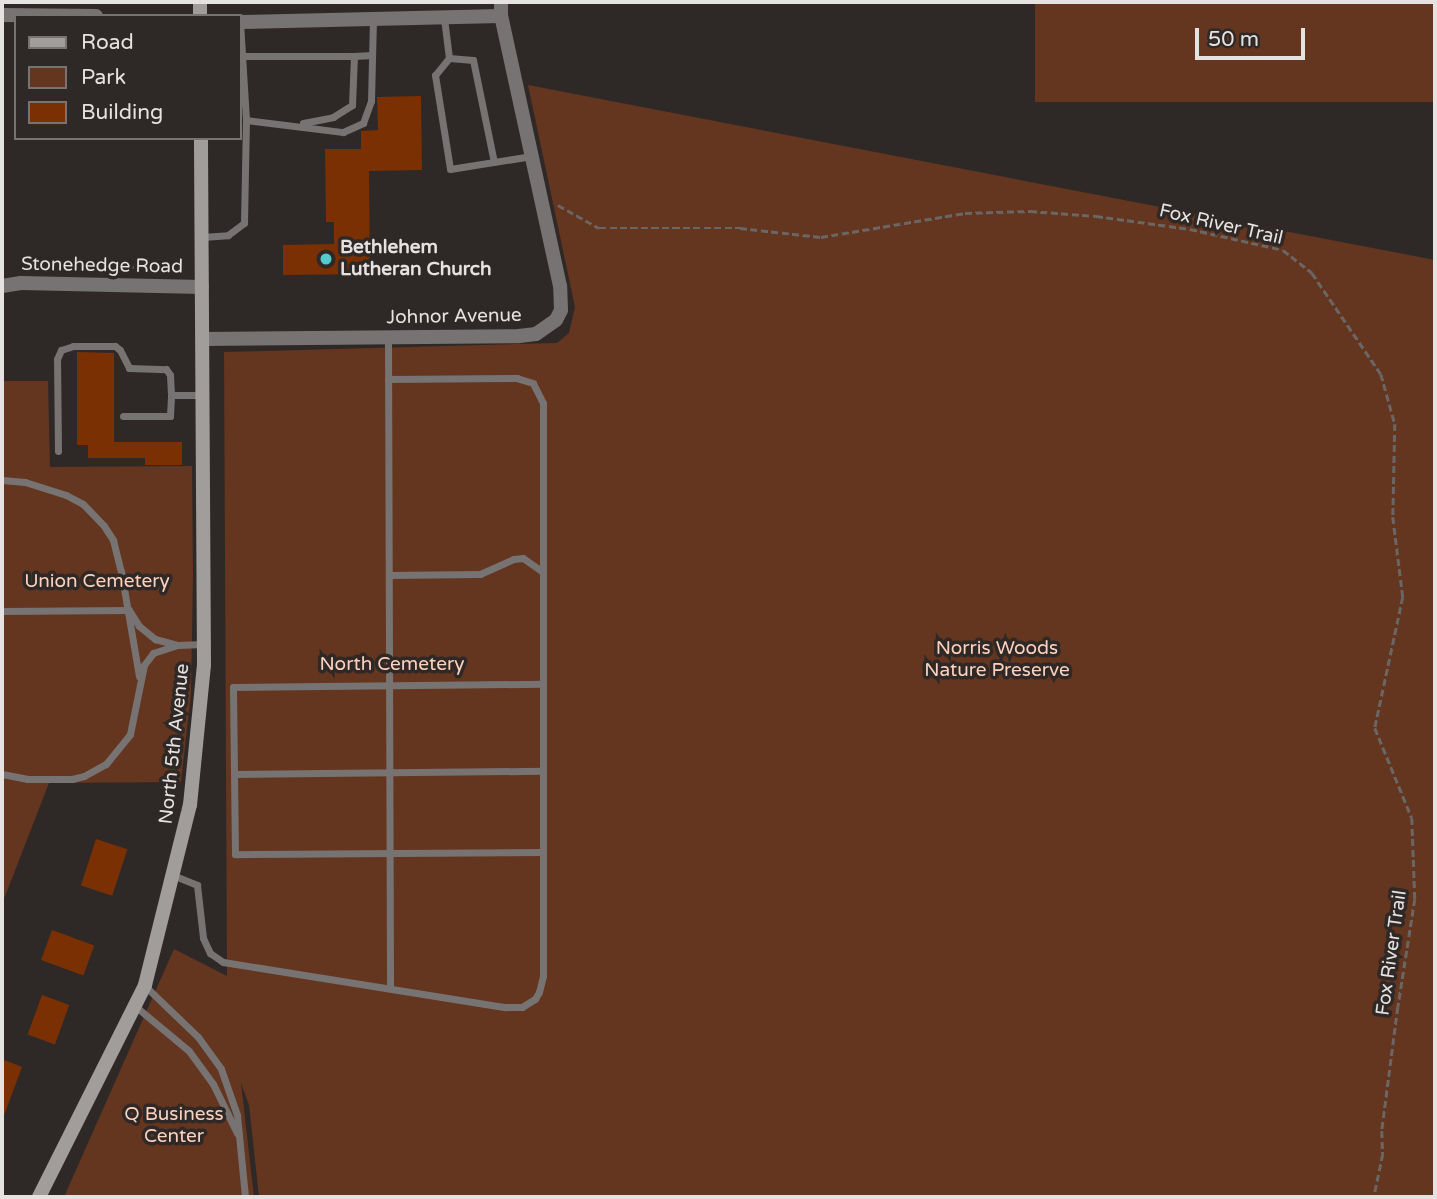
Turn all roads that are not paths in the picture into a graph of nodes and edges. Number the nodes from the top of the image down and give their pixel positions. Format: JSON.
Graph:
{"nodes":[{"id":1,"x":501,"y":9,"type":"edge"},
{"id":2,"x":444,"y":17,"type":"junction"},
{"id":3,"x":373,"y":19,"type":"junction"},
{"id":4,"x":242,"y":22,"type":"edge"},
{"id":5,"x":372,"y":55,"type":"junction"},
{"id":6,"x":242,"y":56,"type":"joint"},
{"id":7,"x":354,"y":56,"type":"junction"},
{"id":8,"x":449,"y":58,"type":"junction"},
{"id":9,"x":246,"y":120,"type":"junction"},
{"id":10,"x":299,"y":124,"type":"junction"},
{"id":11,"x":201,"y":140,"type":"edge"},
{"id":12,"x":533,"y":156,"type":"junction"},
{"id":13,"x":494,"y":162,"type":"junction"},
{"id":14,"x":202,"y":237,"type":"junction"},
{"id":15,"x":2,"y":286,"type":"edge"},
{"id":16,"x":202,"y":287,"type":"junction"},
{"id":17,"x":388,"y":337,"type":"junction"},
{"id":18,"x":204,"y":339,"type":"junction"},
{"id":19,"x":388,"y":379,"type":"junction"},
{"id":20,"x":171,"y":394,"type":"junction"},
{"id":21,"x":204,"y":396,"type":"junction"},
{"id":22,"x":122,"y":416,"type":"dead end"},
{"id":23,"x":58,"y":451,"type":"dead end"},
{"id":24,"x":2,"y":480,"type":"edge"},
{"id":25,"x":544,"y":573,"type":"junction"},
{"id":26,"x":389,"y":575,"type":"junction"},
{"id":27,"x":129,"y":610,"type":"junction"},
{"id":28,"x":2,"y":611,"type":"edge"},
{"id":29,"x":204,"y":644,"type":"junction"},
{"id":30,"x":177,"y":645,"type":"junction"},
{"id":31,"x":139,"y":676,"type":"junction"},
{"id":32,"x":543,"y":684,"type":"junction"},
{"id":33,"x":389,"y":685,"type":"junction"},
{"id":34,"x":543,"y":771,"type":"junction"},
{"id":35,"x":389,"y":772,"type":"junction"},
{"id":36,"x":2,"y":774,"type":"edge"},
{"id":37,"x":234,"y":774,"type":"junction"},
{"id":38,"x":389,"y":852,"type":"junction"},
{"id":39,"x":543,"y":852,"type":"junction"},
{"id":40,"x":175,"y":876,"type":"junction"},
{"id":41,"x":145,"y":985,"type":"junction"},
{"id":42,"x":390,"y":988,"type":"junction"},
{"id":43,"x":135,"y":1006,"type":"junction"},
{"id":44,"x":239,"y":1137,"type":"junction"},
{"id":45,"x":39,"y":1197,"type":"edge"},
{"id":46,"x":244,"y":1197,"type":"edge"}],
"edges":[{"from":1,"to":2,"type":"street"},
{"from":1,"to":12,"type":"street","name":"Johnor Avenue"},
{"from":2,"to":3,"type":"street"},
{"from":2,"to":8,"type":"lane"},
{"from":3,"to":4,"type":"street"},
{"from":3,"to":5,"type":"lane"},
{"from":5,"to":7,"type":"lane"},
{"from":5,"to":10,"type":"lane"},
{"from":6,"to":7,"type":"lane"},
{"from":6,"to":9,"type":"lane"},
{"from":7,"to":10,"type":"lane"},
{"from":8,"to":13,"type":"lane"},
{"from":8,"to":13,"type":"lane"},
{"from":9,"to":10,"type":"lane"},
{"from":9,"to":14,"type":"lane"},
{"from":11,"to":14,"type":"main road","name":"North 5th Avenue"},
{"from":12,"to":13,"type":"lane"},
{"from":12,"to":17,"type":"street","name":"Johnor Avenue"},
{"from":14,"to":16,"type":"main road","name":"North 5th Avenue"},
{"from":15,"to":16,"type":"street","name":"Stonehedge Road"},
{"from":16,"to":18,"type":"main road","name":"North 5th Avenue"},
{"from":17,"to":18,"type":"street","name":"Johnor Avenue"},
{"from":17,"to":19,"type":"lane"},
{"from":18,"to":21,"type":"main road","name":"North 5th Avenue"},
{"from":19,"to":25,"type":"lane"},
{"from":19,"to":26,"type":"lane"},
{"from":20,"to":21,"type":"lane"},
{"from":20,"to":22,"type":"lane"},
{"from":20,"to":23,"type":"lane"},
{"from":21,"to":29,"type":"main road","name":"North 5th Avenue"},
{"from":24,"to":27,"type":"lane"},
{"from":25,"to":26,"type":"lane"},
{"from":25,"to":32,"type":"lane"},
{"from":26,"to":33,"type":"lane"},
{"from":27,"to":28,"type":"lane"},
{"from":27,"to":30,"type":"lane"},
{"from":27,"to":31,"type":"lane"},
{"from":29,"to":30,"type":"lane"},
{"from":29,"to":40,"type":"main road","name":"North 5th Avenue"},
{"from":30,"to":31,"type":"lane"},
{"from":31,"to":36,"type":"lane"},
{"from":32,"to":33,"type":"lane"},
{"from":32,"to":34,"type":"lane"},
{"from":33,"to":35,"type":"lane"},
{"from":33,"to":37,"type":"lane"},
{"from":34,"to":35,"type":"lane"},
{"from":34,"to":39,"type":"lane"},
{"from":35,"to":37,"type":"lane"},
{"from":35,"to":38,"type":"lane"},
{"from":37,"to":38,"type":"lane"},
{"from":38,"to":39,"type":"lane"},
{"from":38,"to":42,"type":"lane"},
{"from":39,"to":42,"type":"lane"},
{"from":40,"to":41,"type":"main road","name":"North 5th Avenue"},
{"from":40,"to":42,"type":"lane"},
{"from":41,"to":43,"type":"main road","name":"North 5th Avenue"},
{"from":41,"to":44,"type":"lane"},
{"from":43,"to":44,"type":"lane"},
{"from":43,"to":45,"type":"main road","name":"North 5th Avenue"},
{"from":44,"to":46,"type":"lane"}]}
